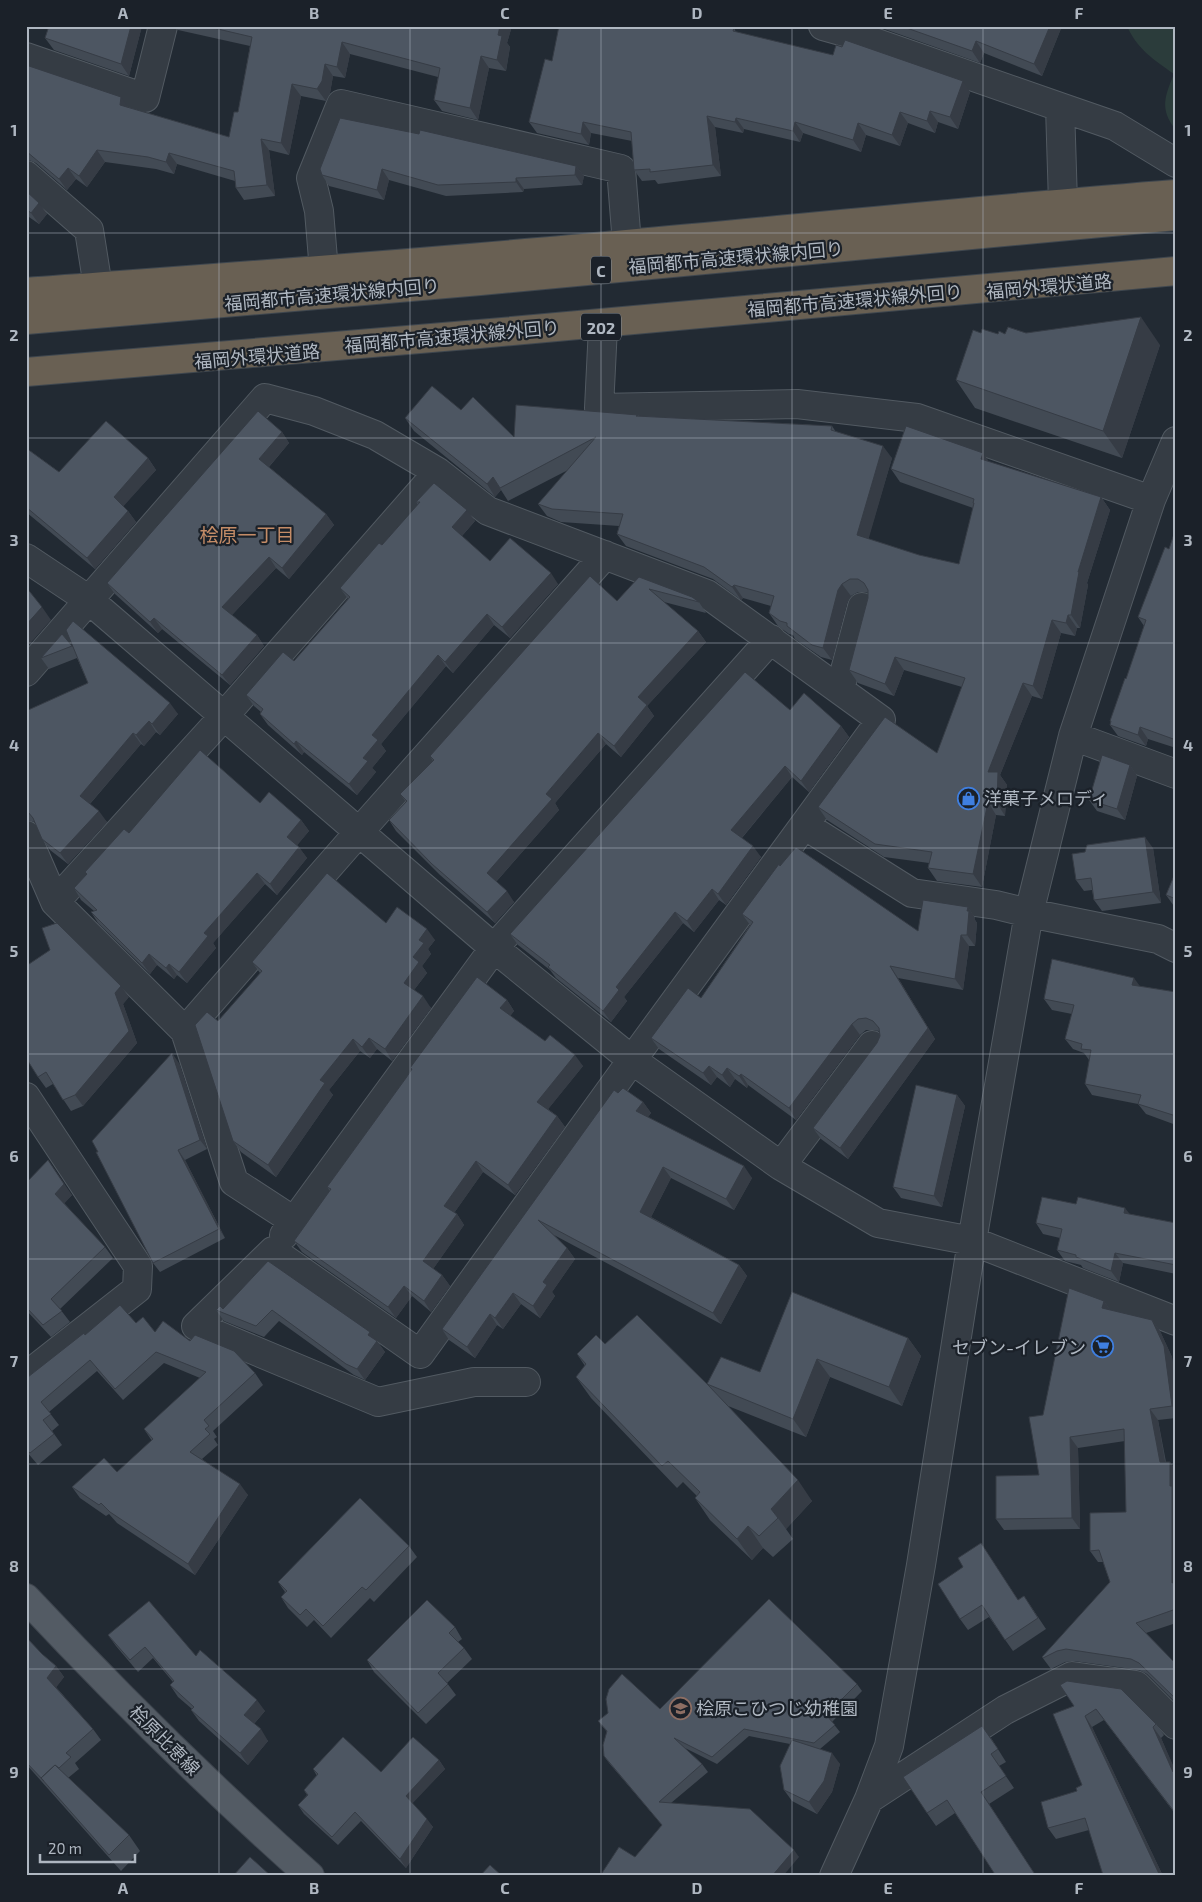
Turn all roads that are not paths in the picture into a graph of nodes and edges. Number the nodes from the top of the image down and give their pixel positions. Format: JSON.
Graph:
{"nodes":[{"id":1,"x":163,"y":26,"type":"edge"},
{"id":2,"x":823,"y":26,"type":"edge"},
{"id":3,"x":26,"y":57,"type":"edge"},
{"id":4,"x":1060,"y":107,"type":"junction"},
{"id":5,"x":1176,"y":163,"type":"edge"},
{"id":6,"x":26,"y":175,"type":"edge"},
{"id":7,"x":1176,"y":194,"type":"edge"},
{"id":8,"x":1063,"y":203,"type":"junction"},
{"id":9,"x":1176,"y":216,"type":"edge"},
{"id":10,"x":627,"y":244,"type":"junction"},
{"id":11,"x":324,"y":270,"type":"junction"},
{"id":12,"x":1176,"y":273,"type":"edge"},
{"id":13,"x":98,"y":286,"type":"junction"},
{"id":14,"x":26,"y":292,"type":"edge"},
{"id":15,"x":26,"y":320,"type":"edge"},
{"id":16,"x":603,"y":327,"type":"junction"},
{"id":17,"x":26,"y":373,"type":"edge"},
{"id":18,"x":1176,"y":441,"type":"edge"},
{"id":19,"x":438,"y":472,"type":"junction"},
{"id":20,"x":1151,"y":500,"type":"junction"},
{"id":21,"x":605,"y":556,"type":"junction"},
{"id":22,"x":26,"y":558,"type":"edge"},
{"id":23,"x":89,"y":600,"type":"junction"},
{"id":24,"x":862,"y":608,"type":"dead end"},
{"id":25,"x":771,"y":639,"type":"junction"},
{"id":26,"x":26,"y":672,"type":"edge"},
{"id":27,"x":840,"y":689,"type":"junction"},
{"id":28,"x":224,"y":716,"type":"junction"},
{"id":29,"x":1073,"y":736,"type":"junction"},
{"id":30,"x":1176,"y":774,"type":"edge"},
{"id":31,"x":804,"y":825,"type":"junction"},
{"id":32,"x":359,"y":832,"type":"junction"},
{"id":33,"x":26,"y":834,"type":"edge"},
{"id":34,"x":55,"y":902,"type":"junction"},
{"id":35,"x":1029,"y":913,"type":"junction"},
{"id":36,"x":494,"y":948,"type":"junction"},
{"id":37,"x":1176,"y":948,"type":"edge"},
{"id":38,"x":186,"y":1031,"type":"junction"},
{"id":39,"x":872,"y":1045,"type":"dead end"},
{"id":40,"x":632,"y":1060,"type":"junction"},
{"id":41,"x":26,"y":1097,"type":"edge"},
{"id":42,"x":782,"y":1166,"type":"junction"},
{"id":43,"x":294,"y":1221,"type":"junction"},
{"id":44,"x":972,"y":1241,"type":"junction"},
{"id":45,"x":273,"y":1251,"type":"junction"},
{"id":46,"x":1176,"y":1321,"type":"edge"},
{"id":47,"x":26,"y":1376,"type":"edge"},
{"id":48,"x":526,"y":1382,"type":"dead end"},
{"id":49,"x":26,"y":1598,"type":"edge"},
{"id":50,"x":1176,"y":1725,"type":"edge"},
{"id":51,"x":870,"y":1799,"type":"junction"},
{"id":52,"x":310,"y":1876,"type":"edge"},
{"id":53,"x":834,"y":1876,"type":"edge"}],
"edges":[{"from":1,"to":3,"type":"street"},
{"from":2,"to":4,"type":"street"},
{"from":4,"to":5,"type":"street"},
{"from":4,"to":8,"type":"street"},
{"from":6,"to":13,"type":"street"},
{"from":7,"to":8,"type":"highway"},
{"from":8,"to":10,"type":"highway"},
{"from":9,"to":15,"type":"highway","name":"福岡都市高速環状線内回り","number":"C"},
{"from":10,"to":11,"type":"highway"},
{"from":10,"to":11,"type":"street"},
{"from":11,"to":13,"type":"highway"},
{"from":12,"to":16,"type":"highway","name":"福岡外環状道路","number":"202"},
{"from":12,"to":17,"type":"highway","name":"福岡都市高速環状線外回り"},
{"from":13,"to":14,"type":"highway"},
{"from":16,"to":17,"type":"highway","name":"福岡外環状道路","number":"202"},
{"from":16,"to":20,"type":"street"},
{"from":18,"to":20,"type":"street"},
{"from":19,"to":21,"type":"street"},
{"from":19,"to":23,"type":"street"},
{"from":19,"to":28,"type":"street"},
{"from":20,"to":29,"type":"street"},
{"from":21,"to":25,"type":"street"},
{"from":21,"to":32,"type":"street"},
{"from":22,"to":23,"type":"street"},
{"from":23,"to":26,"type":"street"},
{"from":23,"to":28,"type":"street"},
{"from":24,"to":27,"type":"street"},
{"from":25,"to":27,"type":"street"},
{"from":25,"to":36,"type":"street"},
{"from":27,"to":31,"type":"street"},
{"from":28,"to":32,"type":"street"},
{"from":28,"to":34,"type":"street"},
{"from":29,"to":30,"type":"street"},
{"from":29,"to":35,"type":"street"},
{"from":31,"to":35,"type":"street"},
{"from":31,"to":40,"type":"street"},
{"from":32,"to":36,"type":"street"},
{"from":32,"to":38,"type":"street"},
{"from":33,"to":34,"type":"street"},
{"from":34,"to":38,"type":"street"},
{"from":35,"to":37,"type":"street"},
{"from":35,"to":44,"type":"street"},
{"from":36,"to":40,"type":"street"},
{"from":36,"to":43,"type":"street"},
{"from":38,"to":43,"type":"street"},
{"from":39,"to":42,"type":"street"},
{"from":40,"to":42,"type":"street"},
{"from":40,"to":45,"type":"street"},
{"from":41,"to":47,"type":"street"},
{"from":42,"to":44,"type":"street"},
{"from":43,"to":45,"type":"street"},
{"from":44,"to":46,"type":"street"},
{"from":44,"to":51,"type":"street"},
{"from":45,"to":48,"type":"street"},
{"from":49,"to":52,"type":"main road","name":"桧原比恵線"},
{"from":50,"to":51,"type":"street"},
{"from":51,"to":53,"type":"street"}]}
